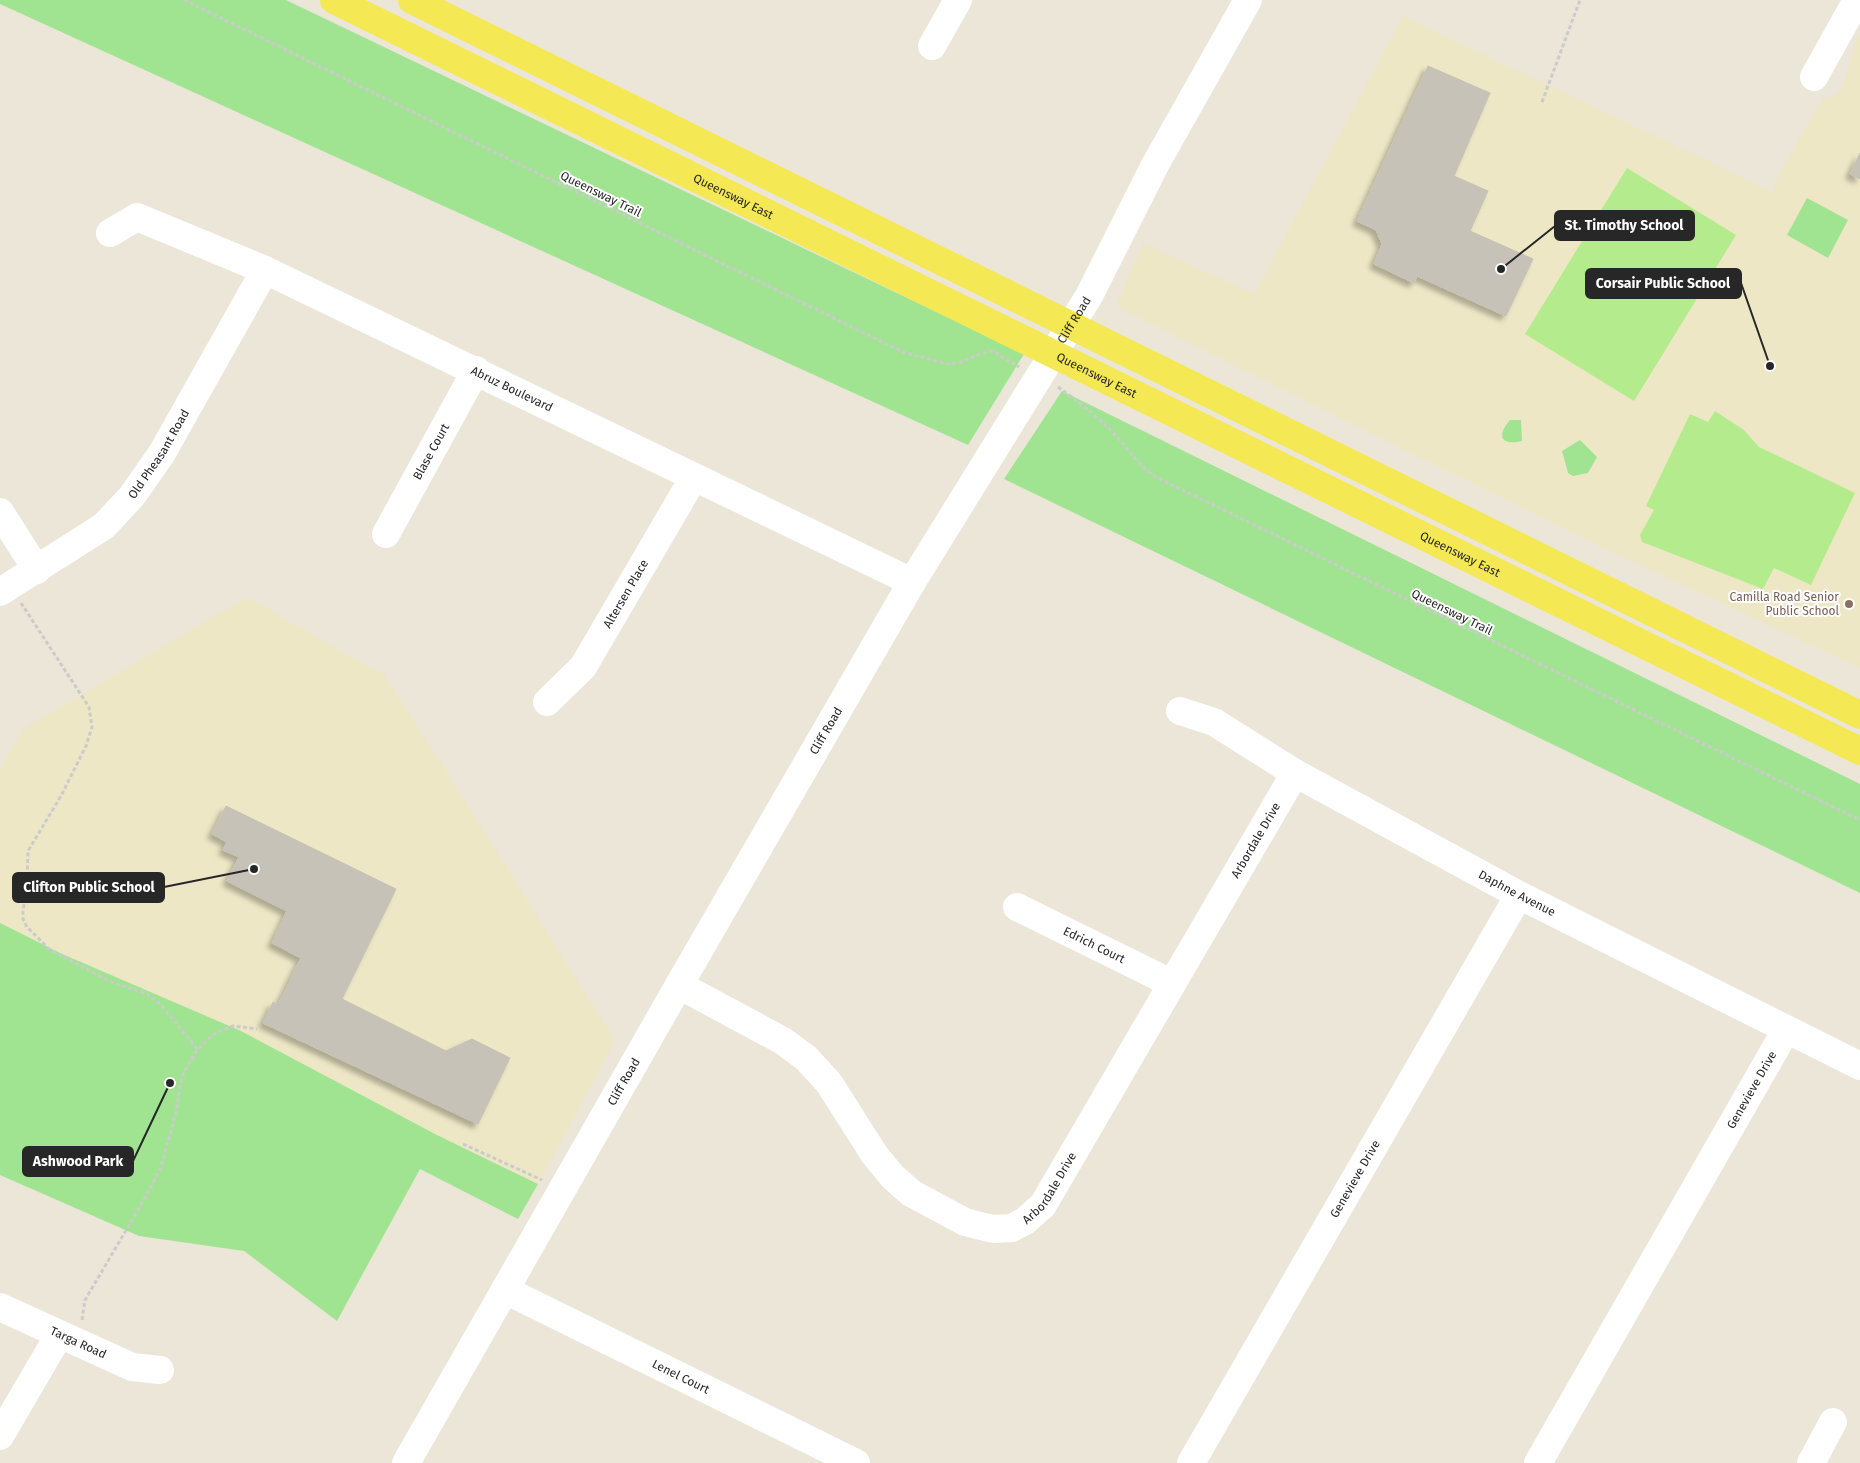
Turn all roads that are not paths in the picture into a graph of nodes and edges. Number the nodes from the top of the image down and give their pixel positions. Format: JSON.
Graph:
{"nodes":[{"id":1,"x":334,"y":0,"type":"edge"},
{"id":2,"x":412,"y":0,"type":"edge"},
{"id":3,"x":958,"y":0,"type":"edge"},
{"id":4,"x":1248,"y":0,"type":"edge"},
{"id":5,"x":1857,"y":0,"type":"edge"},
{"id":6,"x":932,"y":46,"type":"dead end"},
{"id":7,"x":1814,"y":76,"type":"dead end"},
{"id":8,"x":110,"y":233,"type":"dead end"},
{"id":9,"x":265,"y":270,"type":"junction"},
{"id":10,"x":1071,"y":326,"type":"junction"},
{"id":11,"x":1053,"y":355,"type":"junction"},
{"id":12,"x":476,"y":370,"type":"junction"},
{"id":13,"x":694,"y":477,"type":"junction"},
{"id":14,"x":0,"y":512,"type":"edge"},
{"id":15,"x":386,"y":534,"type":"dead end"},
{"id":16,"x":37,"y":570,"type":"junction"},
{"id":17,"x":912,"y":582,"type":"junction"},
{"id":18,"x":5,"y":589,"type":"edge"},
{"id":19,"x":547,"y":702,"type":"dead end"},
{"id":20,"x":1180,"y":711,"type":"dead end"},
{"id":21,"x":1860,"y":715,"type":"edge"},
{"id":22,"x":1860,"y":751,"type":"edge"},
{"id":23,"x":1296,"y":773,"type":"junction"},
{"id":24,"x":1519,"y":895,"type":"junction"},
{"id":25,"x":1018,"y":907,"type":"dead end"},
{"id":26,"x":1172,"y":984,"type":"junction"},
{"id":27,"x":679,"y":985,"type":"junction"},
{"id":28,"x":1786,"y":1030,"type":"junction"},
{"id":29,"x":1860,"y":1066,"type":"edge"},
{"id":30,"x":505,"y":1290,"type":"junction"},
{"id":31,"x":0,"y":1306,"type":"edge"},
{"id":32,"x":68,"y":1339,"type":"junction"},
{"id":33,"x":160,"y":1370,"type":"dead end"},
{"id":34,"x":1832,"y":1422,"type":"dead end"},
{"id":35,"x":0,"y":1436,"type":"edge"},
{"id":36,"x":406,"y":1463,"type":"edge"},
{"id":37,"x":856,"y":1463,"type":"edge"},
{"id":38,"x":1191,"y":1463,"type":"edge"},
{"id":39,"x":1538,"y":1463,"type":"edge"},
{"id":40,"x":1811,"y":1463,"type":"edge"}],
"edges":[{"from":1,"to":11,"type":"main road","name":"Queensway East"},
{"from":2,"to":10,"type":"main road"},
{"from":3,"to":6,"type":"street"},
{"from":4,"to":10,"type":"street","name":"Cliff Road"},
{"from":5,"to":7,"type":"street"},
{"from":8,"to":9,"type":"street","name":"Abruz Boulevard"},
{"from":9,"to":12,"type":"street","name":"Abruz Boulevard"},
{"from":9,"to":16,"type":"street","name":"Old Pheasant Road"},
{"from":10,"to":11,"type":"street","name":"Cliff Road"},
{"from":10,"to":21,"type":"main road"},
{"from":11,"to":17,"type":"street","name":"Cliff Road"},
{"from":11,"to":22,"type":"main road","name":"Queensway East"},
{"from":12,"to":13,"type":"street","name":"Abruz Boulevard"},
{"from":12,"to":15,"type":"street","name":"Blase Court"},
{"from":13,"to":17,"type":"street","name":"Abruz Boulevard"},
{"from":13,"to":19,"type":"street","name":"Altersen Place"},
{"from":14,"to":16,"type":"street"},
{"from":16,"to":18,"type":"street","name":"Old Pheasant Road"},
{"from":17,"to":27,"type":"street","name":"Cliff Road"},
{"from":20,"to":23,"type":"street","name":"Daphne Avenue"},
{"from":23,"to":24,"type":"street","name":"Daphne Avenue"},
{"from":23,"to":26,"type":"street","name":"Arbordale Drive"},
{"from":24,"to":28,"type":"street","name":"Daphne Avenue"},
{"from":24,"to":38,"type":"street","name":"Genevieve Drive"},
{"from":25,"to":26,"type":"street","name":"Edrich Court"},
{"from":26,"to":27,"type":"street","name":"Arbordale Drive"},
{"from":27,"to":30,"type":"street","name":"Cliff Road"},
{"from":28,"to":29,"type":"street","name":"Daphne Avenue"},
{"from":28,"to":39,"type":"street","name":"Genevieve Drive"},
{"from":30,"to":36,"type":"street","name":"Cliff Road"},
{"from":30,"to":37,"type":"street","name":"Lenel Court"},
{"from":31,"to":32,"type":"street","name":"Targa Road"},
{"from":32,"to":33,"type":"street","name":"Targa Road"},
{"from":32,"to":35,"type":"street"},
{"from":34,"to":40,"type":"street"}]}
